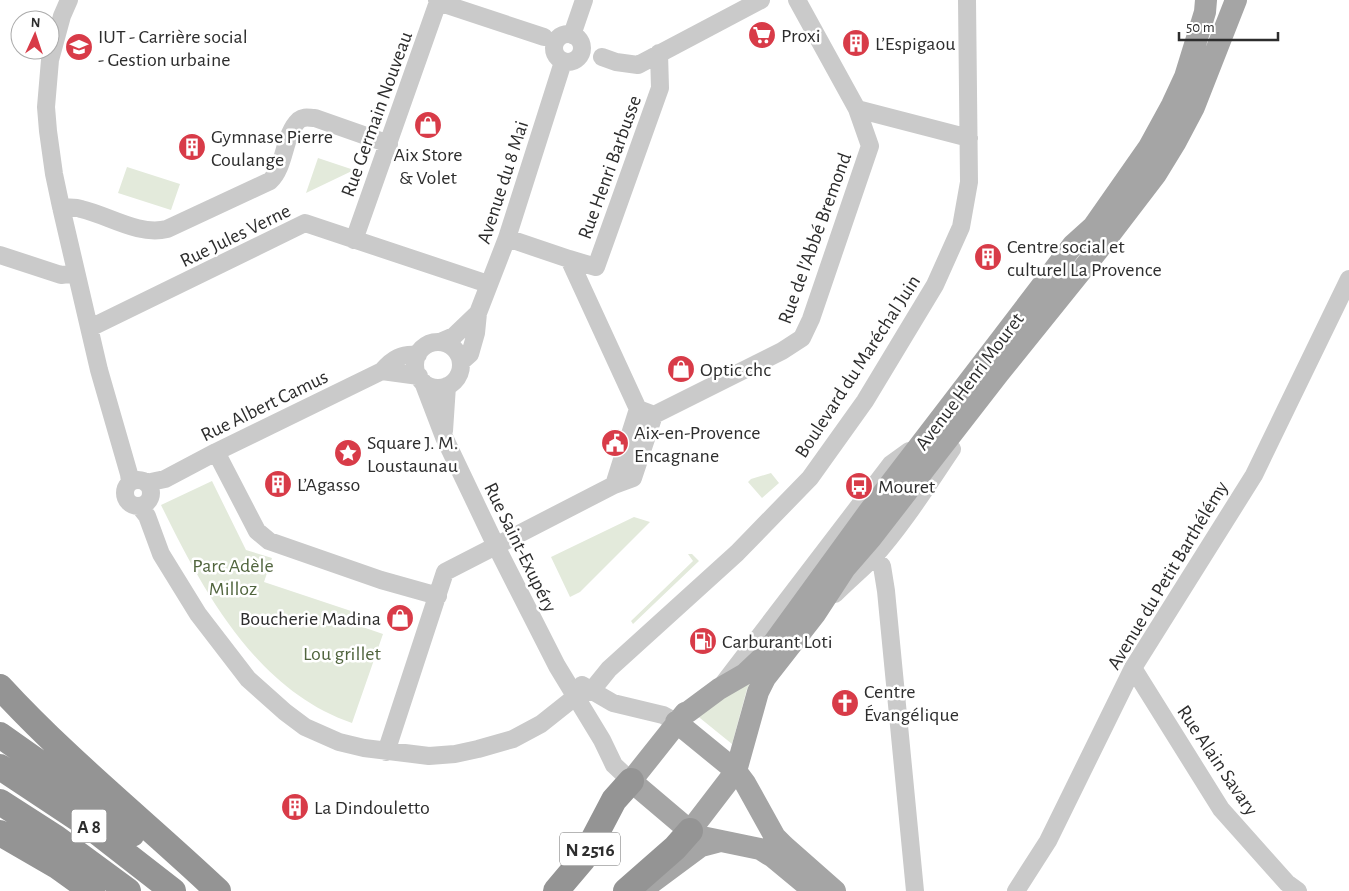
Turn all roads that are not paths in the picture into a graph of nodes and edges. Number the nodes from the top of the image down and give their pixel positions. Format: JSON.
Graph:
{"nodes":[{"id":1,"x":69,"y":0,"type":"edge"},
{"id":2,"x":584,"y":0,"type":"edge"},
{"id":3,"x":761,"y":0,"type":"edge"},
{"id":4,"x":797,"y":0,"type":"edge"},
{"id":5,"x":967,"y":0,"type":"edge"},
{"id":6,"x":1206,"y":0,"type":"edge"},
{"id":7,"x":1236,"y":0,"type":"edge"},
{"id":8,"x":1244,"y":0,"type":"edge"},
{"id":9,"x":438,"y":1,"type":"edge"},
{"id":10,"x":544,"y":37,"type":"dead end"},
{"id":11,"x":659,"y":53,"type":"junction"},
{"id":12,"x":602,"y":57,"type":"dead end"},
{"id":13,"x":1194,"y":107,"type":"junction"},
{"id":14,"x":857,"y":109,"type":"junction"},
{"id":15,"x":969,"y":138,"type":"junction"},
{"id":16,"x":389,"y":144,"type":"junction"},
{"id":17,"x":61,"y":208,"type":"junction"},
{"id":18,"x":507,"y":238,"type":"junction"},
{"id":19,"x":354,"y":240,"type":"junction"},
{"id":20,"x":0,"y":255,"type":"edge"},
{"id":21,"x":569,"y":259,"type":"junction"},
{"id":22,"x":76,"y":273,"type":"junction"},
{"id":23,"x":1349,"y":279,"type":"edge"},
{"id":24,"x":488,"y":284,"type":"junction"},
{"id":25,"x":478,"y":314,"type":"junction"},
{"id":26,"x":90,"y":328,"type":"junction"},
{"id":27,"x":440,"y":342,"type":"junction"},
{"id":28,"x":418,"y":355,"type":"junction"},
{"id":29,"x":461,"y":362,"type":"junction"},
{"id":30,"x":382,"y":371,"type":"junction"},
{"id":31,"x":421,"y":379,"type":"junction"},
{"id":32,"x":447,"y":386,"type":"junction"},
{"id":33,"x":646,"y":412,"type":"junction"},
{"id":34,"x":444,"y":437,"type":"junction"},
{"id":35,"x":926,"y":439,"type":"junction"},
{"id":36,"x":216,"y":452,"type":"junction"},
{"id":37,"x":144,"y":497,"type":"junction"},
{"id":38,"x":496,"y":546,"type":"junction"},
{"id":39,"x":861,"y":549,"type":"junction"},
{"id":40,"x":438,"y":596,"type":"junction"},
{"id":41,"x":1133,"y":668,"type":"junction"},
{"id":42,"x":562,"y":675,"type":"junction"},
{"id":43,"x":0,"y":687,"type":"edge"},
{"id":44,"x":719,"y":689,"type":"junction"},
{"id":45,"x":592,"y":690,"type":"junction"},
{"id":46,"x":575,"y":697,"type":"junction"},
{"id":47,"x":676,"y":722,"type":"junction"},
{"id":48,"x":0,"y":734,"type":"edge"},
{"id":49,"x":386,"y":752,"type":"junction"},
{"id":50,"x":0,"y":767,"type":"edge"},
{"id":51,"x":736,"y":771,"type":"junction"},
{"id":52,"x":631,"y":781,"type":"junction"},
{"id":53,"x":0,"y":802,"type":"edge"},
{"id":54,"x":690,"y":830,"type":"junction"},
{"id":55,"x":0,"y":833,"type":"edge"},
{"id":56,"x":720,"y":841,"type":"junction"},
{"id":57,"x":92,"y":891,"type":"edge"},
{"id":58,"x":128,"y":891,"type":"edge"},
{"id":59,"x":173,"y":891,"type":"edge"},
{"id":60,"x":206,"y":891,"type":"edge"},
{"id":61,"x":218,"y":891,"type":"edge"},
{"id":62,"x":556,"y":891,"type":"edge"},
{"id":63,"x":626,"y":891,"type":"edge"},
{"id":64,"x":637,"y":891,"type":"edge"},
{"id":65,"x":814,"y":891,"type":"edge"},
{"id":66,"x":835,"y":891,"type":"edge"},
{"id":67,"x":915,"y":891,"type":"edge"},
{"id":68,"x":1016,"y":891,"type":"edge"},
{"id":69,"x":1298,"y":891,"type":"edge"}],
"edges":[{"from":1,"to":17,"type":"street"},
{"from":2,"to":18,"type":"street","name":"Avenue du 8 Mai"},
{"from":3,"to":11,"type":"street"},
{"from":4,"to":14,"type":"street","name":"Rue de l'Abbé Bremond"},
{"from":5,"to":15,"type":"street","name":"Boulevard du Maréchal Juin"},
{"from":6,"to":35,"type":"main road","name":"Avenue Henri Mouret"},
{"from":7,"to":13,"type":"main road","name":"Avenue Henri Mouret"},
{"from":8,"to":13,"type":"street"},
{"from":9,"to":10,"type":"street"},
{"from":9,"to":16,"type":"street","name":"Rue Germain Nouveau"},
{"from":11,"to":12,"type":"street"},
{"from":11,"to":21,"type":"street","name":"Rue Henri Barbusse"},
{"from":13,"to":39,"type":"main road","name":"Avenue Henri Mouret"},
{"from":14,"to":15,"type":"street"},
{"from":14,"to":33,"type":"street","name":"Rue de l'Abbé Bremond"},
{"from":15,"to":45,"type":"street","name":"Boulevard du Maréchal Juin"},
{"from":16,"to":17,"type":"street"},
{"from":16,"to":19,"type":"street","name":"Rue Germain Nouveau"},
{"from":17,"to":22,"type":"street"},
{"from":18,"to":21,"type":"street"},
{"from":18,"to":24,"type":"street","name":"Avenue du 8 Mai"},
{"from":19,"to":24,"type":"street","name":"Rue Jules Verne"},
{"from":19,"to":26,"type":"street","name":"Rue Jules Verne"},
{"from":20,"to":22,"type":"street"},
{"from":21,"to":33,"type":"street"},
{"from":22,"to":26,"type":"street"},
{"from":23,"to":41,"type":"street","name":"Avenue du Petit Barthélémy"},
{"from":24,"to":25,"type":"street","name":"Avenue du 8 Mai"},
{"from":25,"to":27,"type":"street","name":"Avenue du 8 Mai"},
{"from":25,"to":29,"type":"street","name":"Avenue du 8 Mai"},
{"from":26,"to":37,"type":"street"},
{"from":27,"to":28,"type":"street"},
{"from":27,"to":29,"type":"street"},
{"from":28,"to":30,"type":"street","name":"Rue Albert Camus"},
{"from":28,"to":31,"type":"street"},
{"from":29,"to":32,"type":"street"},
{"from":30,"to":31,"type":"street"},
{"from":30,"to":36,"type":"street","name":"Rue Albert Camus"},
{"from":31,"to":32,"type":"street"},
{"from":31,"to":34,"type":"street","name":"Rue Saint-Exupéry"},
{"from":32,"to":34,"type":"street","name":"Rue Saint-Exupéry"},
{"from":33,"to":38,"type":"street"},
{"from":34,"to":38,"type":"street","name":"Rue Saint-Exupéry"},
{"from":35,"to":39,"type":"main road","name":"Avenue Henri Mouret"},
{"from":35,"to":44,"type":"street"},
{"from":36,"to":37,"type":"street","name":"Rue Albert Camus"},
{"from":36,"to":40,"type":"street"},
{"from":37,"to":49,"type":"street"},
{"from":38,"to":40,"type":"street"},
{"from":38,"to":42,"type":"street","name":"Rue Saint-Exupéry"},
{"from":39,"to":44,"type":"main road","name":"Avenue Henri Mouret"},
{"from":39,"to":51,"type":"main road","name":"Avenue Henri Mouret"},
{"from":39,"to":67,"type":"street"},
{"from":40,"to":49,"type":"street"},
{"from":41,"to":68,"type":"street","name":"Avenue du Petit Barthélémy"},
{"from":41,"to":69,"type":"street","name":"Rue Alain Savary"},
{"from":42,"to":45,"type":"street"},
{"from":42,"to":46,"type":"street","name":"Rue Saint-Exupéry"},
{"from":43,"to":61,"type":"highway"},
{"from":44,"to":47,"type":"main road","name":"Avenue Henri Mouret"},
{"from":45,"to":46,"type":"street"},
{"from":45,"to":47,"type":"street"},
{"from":46,"to":49,"type":"street"},
{"from":46,"to":52,"type":"street","name":"Rue Saint-Exupéry"},
{"from":47,"to":51,"type":"main road"},
{"from":47,"to":52,"type":"main road","name":"Avenue Henri Mouret"},
{"from":48,"to":60,"type":"highway"},
{"from":50,"to":59,"type":"highway","number":"A 8"},
{"from":51,"to":54,"type":"main road"},
{"from":51,"to":66,"type":"main road"},
{"from":52,"to":54,"type":"main road"},
{"from":52,"to":62,"type":"highway","number":"N 2516"},
{"from":53,"to":58,"type":"highway","number":"A 8"},
{"from":54,"to":56,"type":"main road"},
{"from":54,"to":63,"type":"highway","number":"N 2516"},
{"from":55,"to":57,"type":"highway"},
{"from":56,"to":64,"type":"main road"},
{"from":56,"to":65,"type":"main road"}]}
